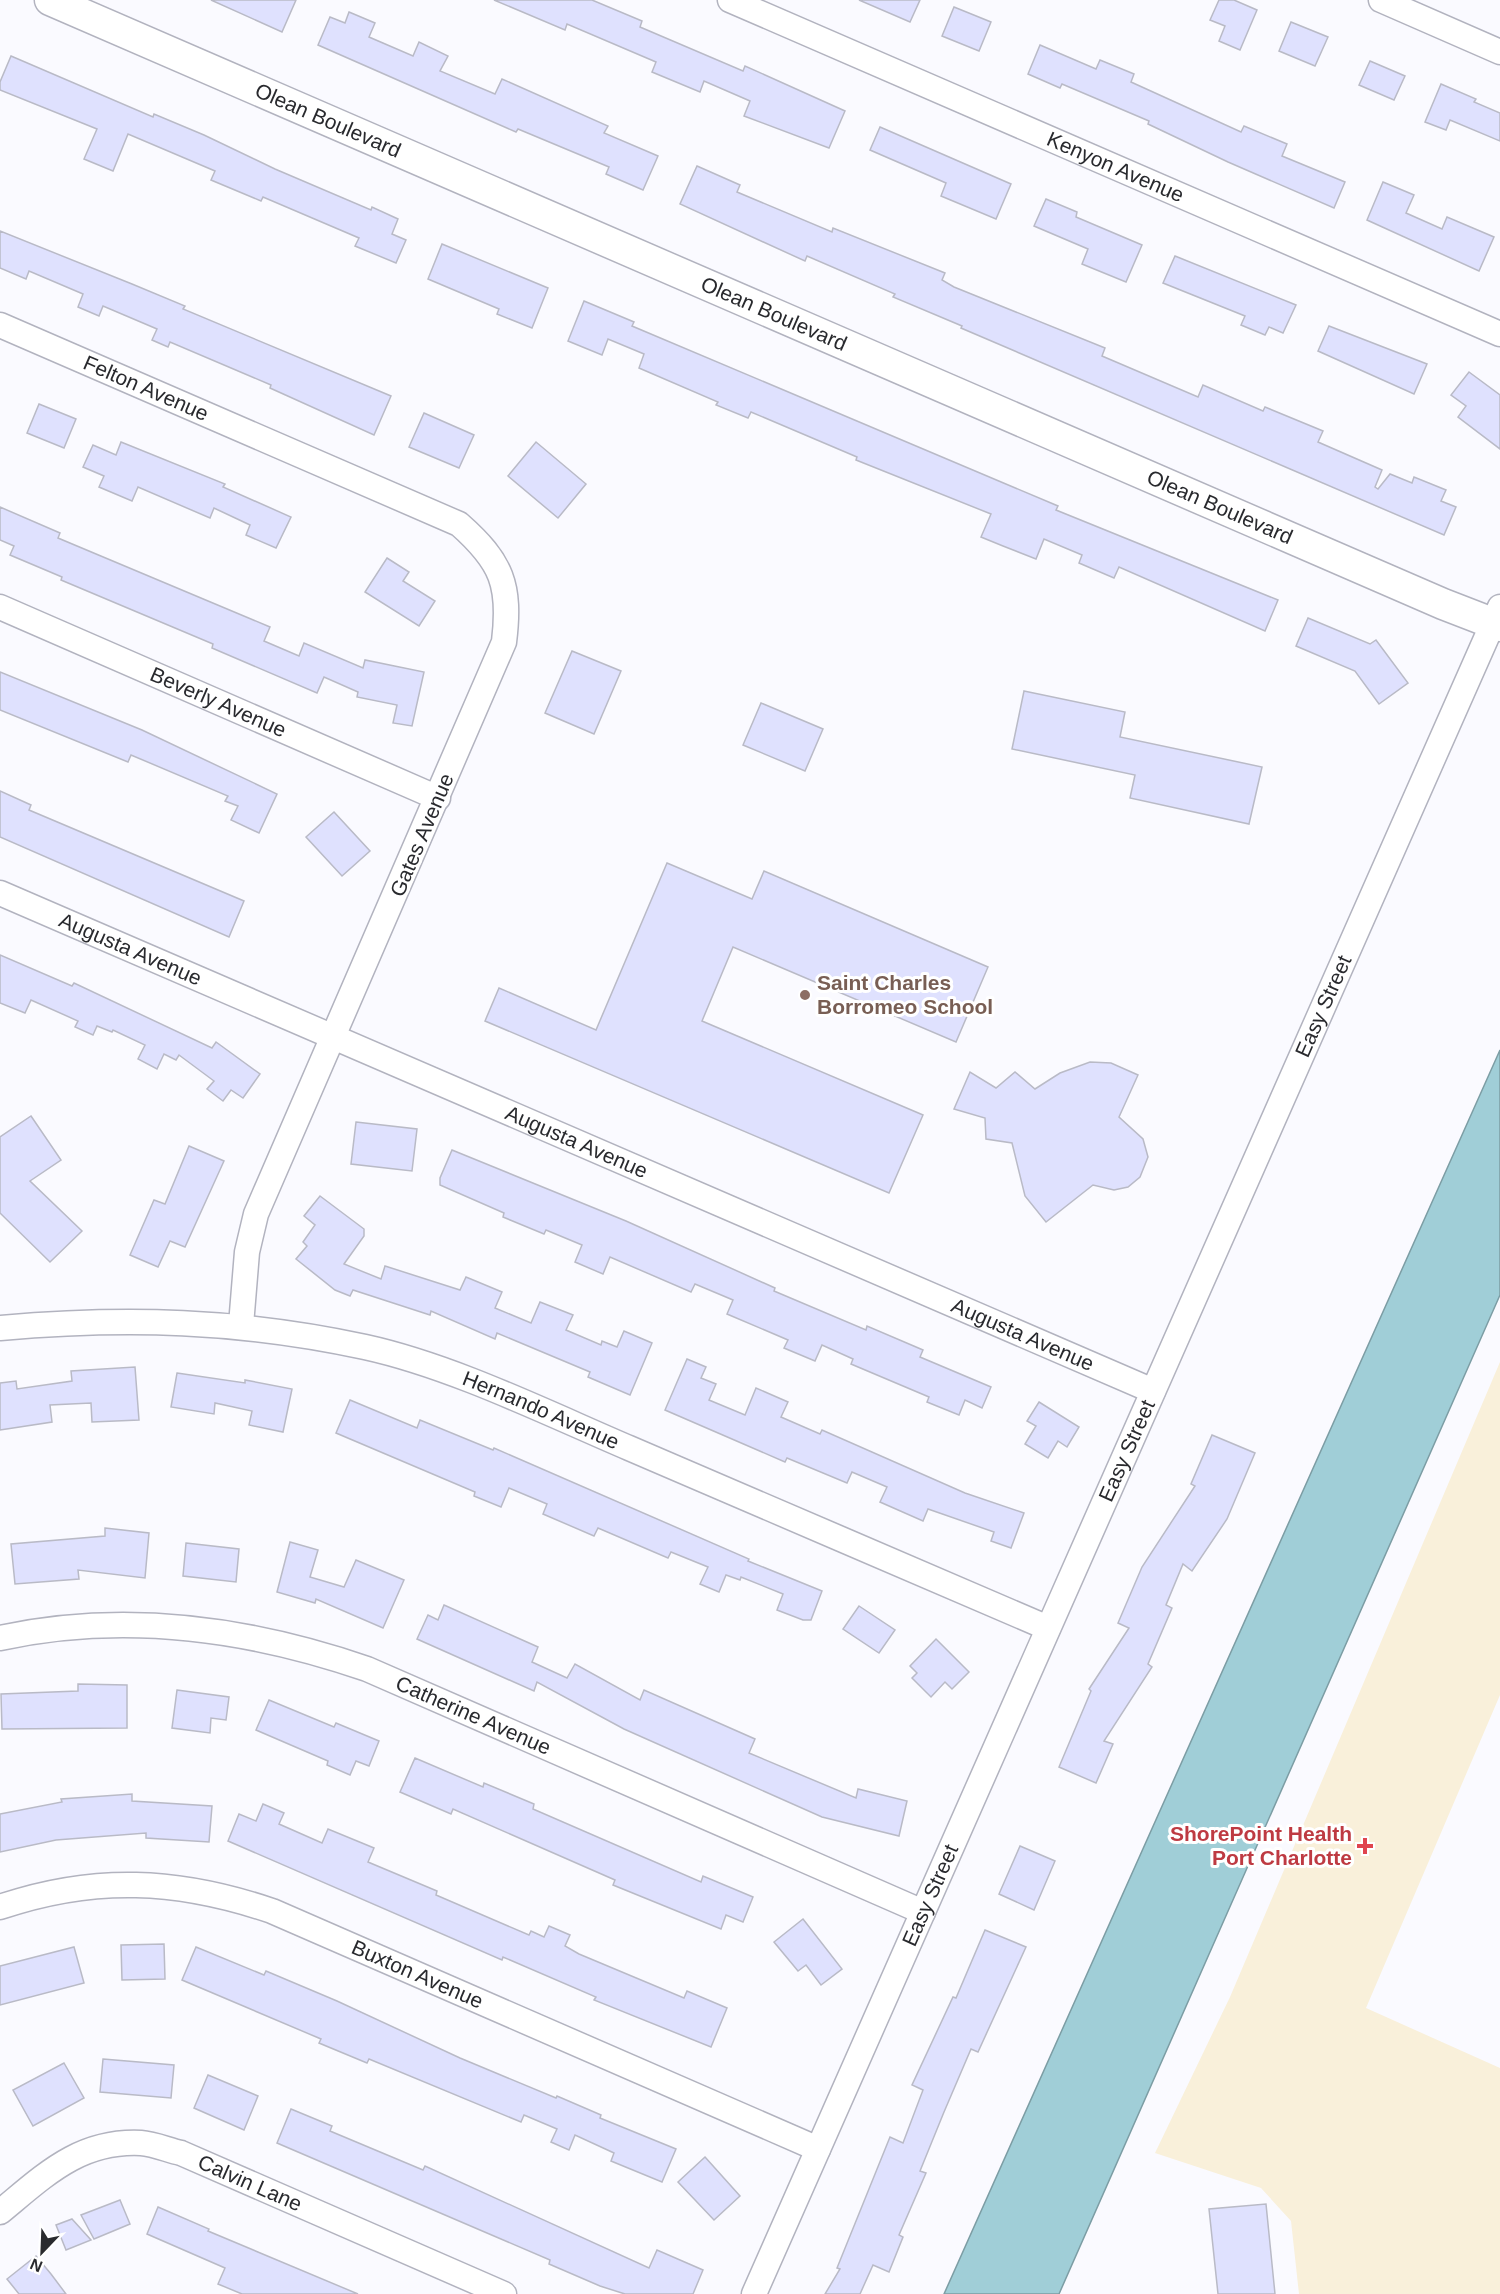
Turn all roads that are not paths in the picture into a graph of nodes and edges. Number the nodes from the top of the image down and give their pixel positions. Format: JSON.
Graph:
{"nodes":[{"id":1,"x":50,"y":0,"type":"edge"},
{"id":2,"x":730,"y":0,"type":"edge"},
{"id":3,"x":1381,"y":0,"type":"edge"},
{"id":4,"x":1500,"y":52,"type":"edge"},
{"id":5,"x":0,"y":325,"type":"edge"},
{"id":6,"x":1500,"y":334,"type":"edge"},
{"id":7,"x":293,"y":452,"type":"joint"},
{"id":8,"x":0,"y":607,"type":"edge"},
{"id":9,"x":1498,"y":619,"type":"edge"},
{"id":10,"x":438,"y":798,"type":"junction"},
{"id":11,"x":0,"y":893,"type":"edge"},
{"id":12,"x":335,"y":1036,"type":"junction"},
{"id":13,"x":241,"y":1325,"type":"junction"},
{"id":14,"x":0,"y":1328,"type":"edge"},
{"id":15,"x":1153,"y":1391,"type":"junction"},
{"id":16,"x":1048,"y":1628,"type":"junction"},
{"id":17,"x":0,"y":1638,"type":"edge"},
{"id":18,"x":0,"y":1906,"type":"edge"},
{"id":19,"x":923,"y":1912,"type":"junction"},
{"id":20,"x":818,"y":2149,"type":"junction"},
{"id":21,"x":0,"y":2212,"type":"edge"},
{"id":22,"x":504,"y":2294,"type":"edge"},
{"id":23,"x":754,"y":2294,"type":"edge"}],
"edges":[{"from":1,"to":9,"type":"street","name":"Olean Boulevard"},
{"from":2,"to":6,"type":"street","name":"Kenyon Avenue"},
{"from":3,"to":4,"type":"street"},
{"from":5,"to":7,"type":"street","name":"Felton Avenue"},
{"from":7,"to":10,"type":"street","name":"Gates Avenue"},
{"from":8,"to":10,"type":"street","name":"Beverly Avenue"},
{"from":9,"to":15,"type":"street","name":"Easy Street"},
{"from":10,"to":12,"type":"street","name":"Gates Avenue"},
{"from":11,"to":12,"type":"street","name":"Augusta Avenue"},
{"from":12,"to":13,"type":"street","name":"Gates Avenue"},
{"from":12,"to":15,"type":"street","name":"Augusta Avenue"},
{"from":13,"to":14,"type":"street","name":"Hernando Avenue"},
{"from":13,"to":16,"type":"street","name":"Hernando Avenue"},
{"from":15,"to":16,"type":"street","name":"Easy Street"},
{"from":16,"to":19,"type":"street","name":"Easy Street"},
{"from":17,"to":19,"type":"street","name":"Catherine Avenue"},
{"from":18,"to":20,"type":"street","name":"Buxton Avenue"},
{"from":19,"to":20,"type":"street","name":"Easy Street"},
{"from":20,"to":23,"type":"street","name":"Easy Street"},
{"from":21,"to":22,"type":"street","name":"Calvin Lane"}]}
